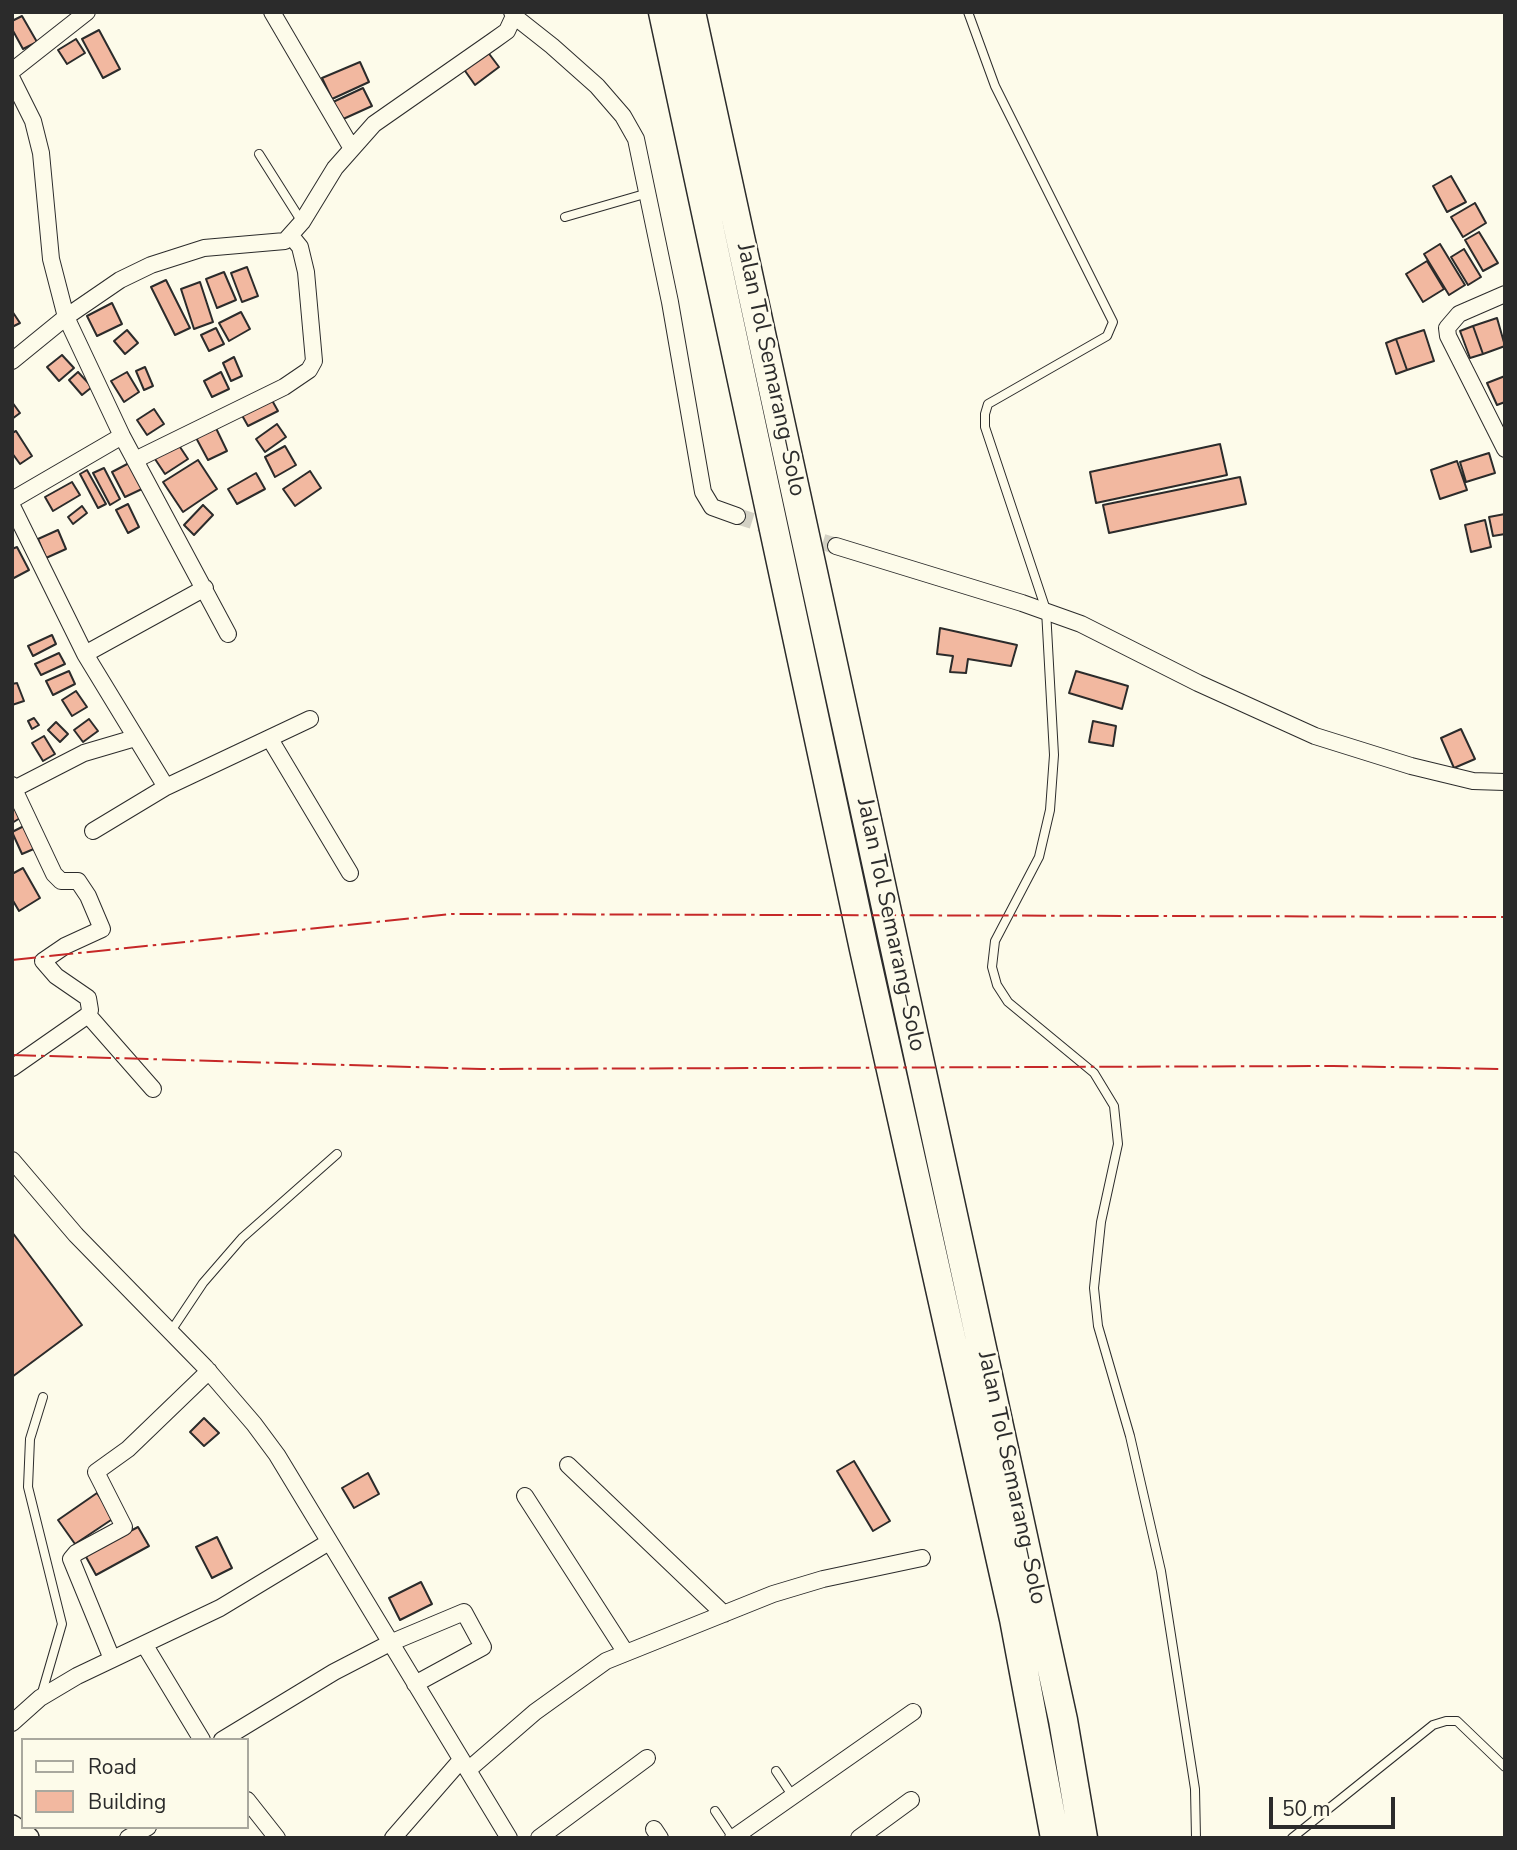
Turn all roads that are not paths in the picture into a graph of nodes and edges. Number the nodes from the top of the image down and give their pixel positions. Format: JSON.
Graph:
{"nodes":[{"id":1,"x":87,"y":12,"type":"edge"},
{"id":2,"x":272,"y":12,"type":"edge"},
{"id":3,"x":663,"y":12,"type":"edge"},
{"id":4,"x":691,"y":12,"type":"edge"},
{"id":5,"x":968,"y":12,"type":"edge"},
{"id":6,"x":513,"y":14,"type":"edge"},
{"id":7,"x":12,"y":71,"type":"edge"},
{"id":8,"x":12,"y":79,"type":"edge"},
{"id":9,"x":351,"y":147,"type":"junction"},
{"id":10,"x":258,"y":154,"type":"dead end"},
{"id":11,"x":648,"y":193,"type":"junction"},
{"id":12,"x":565,"y":217,"type":"dead end"},
{"id":13,"x":302,"y":222,"type":"junction"},
{"id":14,"x":292,"y":236,"type":"junction"},
{"id":15,"x":1505,"y":295,"type":"edge"},
{"id":16,"x":66,"y":317,"type":"junction"},
{"id":17,"x":12,"y":361,"type":"edge"},
{"id":18,"x":122,"y":436,"type":"junction"},
{"id":19,"x":1505,"y":449,"type":"edge"},
{"id":20,"x":135,"y":460,"type":"junction"},
{"id":21,"x":12,"y":500,"type":"edge"},
{"id":22,"x":12,"y":506,"type":"edge"},
{"id":23,"x":737,"y":516,"type":"tunnel mouth"},
{"id":24,"x":18,"y":530,"type":"edge"},
{"id":25,"x":836,"y":546,"type":"tunnel mouth"},
{"id":26,"x":205,"y":588,"type":"junction"},
{"id":27,"x":1046,"y":610,"type":"junction"},
{"id":28,"x":228,"y":634,"type":"dead end"},
{"id":29,"x":85,"y":654,"type":"junction"},
{"id":30,"x":310,"y":719,"type":"dead end"},
{"id":31,"x":135,"y":738,"type":"junction"},
{"id":32,"x":270,"y":739,"type":"junction"},
{"id":33,"x":1505,"y":782,"type":"edge"},
{"id":34,"x":166,"y":787,"type":"junction"},
{"id":35,"x":13,"y":788,"type":"edge"},
{"id":36,"x":93,"y":831,"type":"dead end"},
{"id":37,"x":350,"y":873,"type":"dead end"},
{"id":38,"x":88,"y":1015,"type":"junction"},
{"id":39,"x":12,"y":1068,"type":"edge"},
{"id":40,"x":153,"y":1089,"type":"dead end"},
{"id":41,"x":337,"y":1154,"type":"dead end"},
{"id":42,"x":12,"y":1160,"type":"edge"},
{"id":43,"x":171,"y":1331,"type":"junction"},
{"id":44,"x":209,"y":1371,"type":"junction"},
{"id":45,"x":43,"y":1397,"type":"dead end"},
{"id":46,"x":568,"y":1465,"type":"dead end"},
{"id":47,"x":525,"y":1496,"type":"dead end"},
{"id":48,"x":329,"y":1542,"type":"junction"},
{"id":49,"x":922,"y":1558,"type":"dead end"},
{"id":50,"x":724,"y":1615,"type":"junction"},
{"id":51,"x":390,"y":1643,"type":"junction"},
{"id":52,"x":144,"y":1644,"type":"junction"},
{"id":53,"x":626,"y":1653,"type":"junction"},
{"id":54,"x":112,"y":1658,"type":"junction"},
{"id":55,"x":415,"y":1684,"type":"junction"},
{"id":56,"x":40,"y":1699,"type":"junction"},
{"id":57,"x":913,"y":1712,"type":"dead end"},
{"id":58,"x":12,"y":1723,"type":"edge"},
{"id":59,"x":201,"y":1738,"type":"edge"},
{"id":60,"x":225,"y":1738,"type":"edge"},
{"id":61,"x":647,"y":1758,"type":"dead end"},
{"id":62,"x":464,"y":1765,"type":"junction"},
{"id":63,"x":1505,"y":1767,"type":"edge"},
{"id":64,"x":776,"y":1771,"type":"dead end"},
{"id":65,"x":793,"y":1795,"type":"junction"},
{"id":66,"x":911,"y":1800,"type":"dead end"},
{"id":67,"x":248,"y":1801,"type":"edge"},
{"id":68,"x":715,"y":1811,"type":"dead end"},
{"id":69,"x":12,"y":1826,"type":"edge"},
{"id":70,"x":144,"y":1829,"type":"edge"},
{"id":71,"x":867,"y":1835,"type":"edge"},
{"id":72,"x":28,"y":1838,"type":"edge"},
{"id":73,"x":128,"y":1838,"type":"edge"},
{"id":74,"x":277,"y":1838,"type":"edge"},
{"id":75,"x":393,"y":1838,"type":"edge"},
{"id":76,"x":509,"y":1838,"type":"edge"},
{"id":77,"x":539,"y":1838,"type":"edge"},
{"id":78,"x":733,"y":1838,"type":"edge"},
{"id":79,"x":1055,"y":1838,"type":"edge"},
{"id":80,"x":1083,"y":1838,"type":"edge"},
{"id":81,"x":1196,"y":1838,"type":"edge"},
{"id":82,"x":1292,"y":1838,"type":"edge"}],
"edges":[{"from":1,"to":7,"type":"street"},
{"from":2,"to":9,"type":"street"},
{"from":3,"to":79,"type":"highway","name":"Jalan Tol Semarang–Solo"},
{"from":4,"to":80,"type":"highway","name":"Jalan Tol Semarang–Solo"},
{"from":5,"to":27,"type":"lane"},
{"from":6,"to":9,"type":"street"},
{"from":6,"to":11,"type":"street"},
{"from":8,"to":16,"type":"street"},
{"from":9,"to":13,"type":"street"},
{"from":10,"to":13,"type":"lane"},
{"from":11,"to":12,"type":"lane"},
{"from":11,"to":23,"type":"street"},
{"from":13,"to":14,"type":"street"},
{"from":14,"to":16,"type":"street"},
{"from":14,"to":20,"type":"street"},
{"from":15,"to":19,"type":"street"},
{"from":16,"to":17,"type":"street"},
{"from":16,"to":18,"type":"street"},
{"from":18,"to":20,"type":"street"},
{"from":18,"to":21,"type":"street"},
{"from":20,"to":26,"type":"street"},
{"from":22,"to":24,"type":"street"},
{"from":24,"to":29,"type":"street"},
{"from":25,"to":27,"type":"street"},
{"from":26,"to":28,"type":"street"},
{"from":26,"to":29,"type":"street"},
{"from":27,"to":33,"type":"street"},
{"from":27,"to":81,"type":"lane"},
{"from":29,"to":31,"type":"street"},
{"from":30,"to":32,"type":"street"},
{"from":31,"to":34,"type":"street"},
{"from":31,"to":35,"type":"street"},
{"from":32,"to":34,"type":"street"},
{"from":32,"to":37,"type":"street"},
{"from":34,"to":36,"type":"street"},
{"from":35,"to":38,"type":"street"},
{"from":38,"to":39,"type":"street"},
{"from":38,"to":40,"type":"street"},
{"from":41,"to":43,"type":"lane"},
{"from":42,"to":43,"type":"street"},
{"from":43,"to":44,"type":"street"},
{"from":44,"to":48,"type":"street"},
{"from":44,"to":54,"type":"street"},
{"from":45,"to":56,"type":"lane"},
{"from":46,"to":50,"type":"street"},
{"from":47,"to":53,"type":"street"},
{"from":48,"to":51,"type":"street"},
{"from":48,"to":52,"type":"street"},
{"from":49,"to":50,"type":"street"},
{"from":50,"to":53,"type":"street"},
{"from":51,"to":55,"type":"street"},
{"from":51,"to":55,"type":"street"},
{"from":51,"to":60,"type":"street"},
{"from":52,"to":54,"type":"street"},
{"from":52,"to":59,"type":"street"},
{"from":53,"to":62,"type":"street"},
{"from":54,"to":56,"type":"street"},
{"from":55,"to":62,"type":"street"},
{"from":56,"to":58,"type":"street"},
{"from":57,"to":65,"type":"street"},
{"from":61,"to":77,"type":"street"},
{"from":62,"to":75,"type":"street"},
{"from":62,"to":76,"type":"street"},
{"from":63,"to":82,"type":"lane"},
{"from":64,"to":65,"type":"lane"},
{"from":65,"to":78,"type":"street"},
{"from":66,"to":71,"type":"street"},
{"from":67,"to":74,"type":"street"},
{"from":68,"to":78,"type":"lane"},
{"from":69,"to":72,"type":"main road"},
{"from":70,"to":73,"type":"street"}]}
